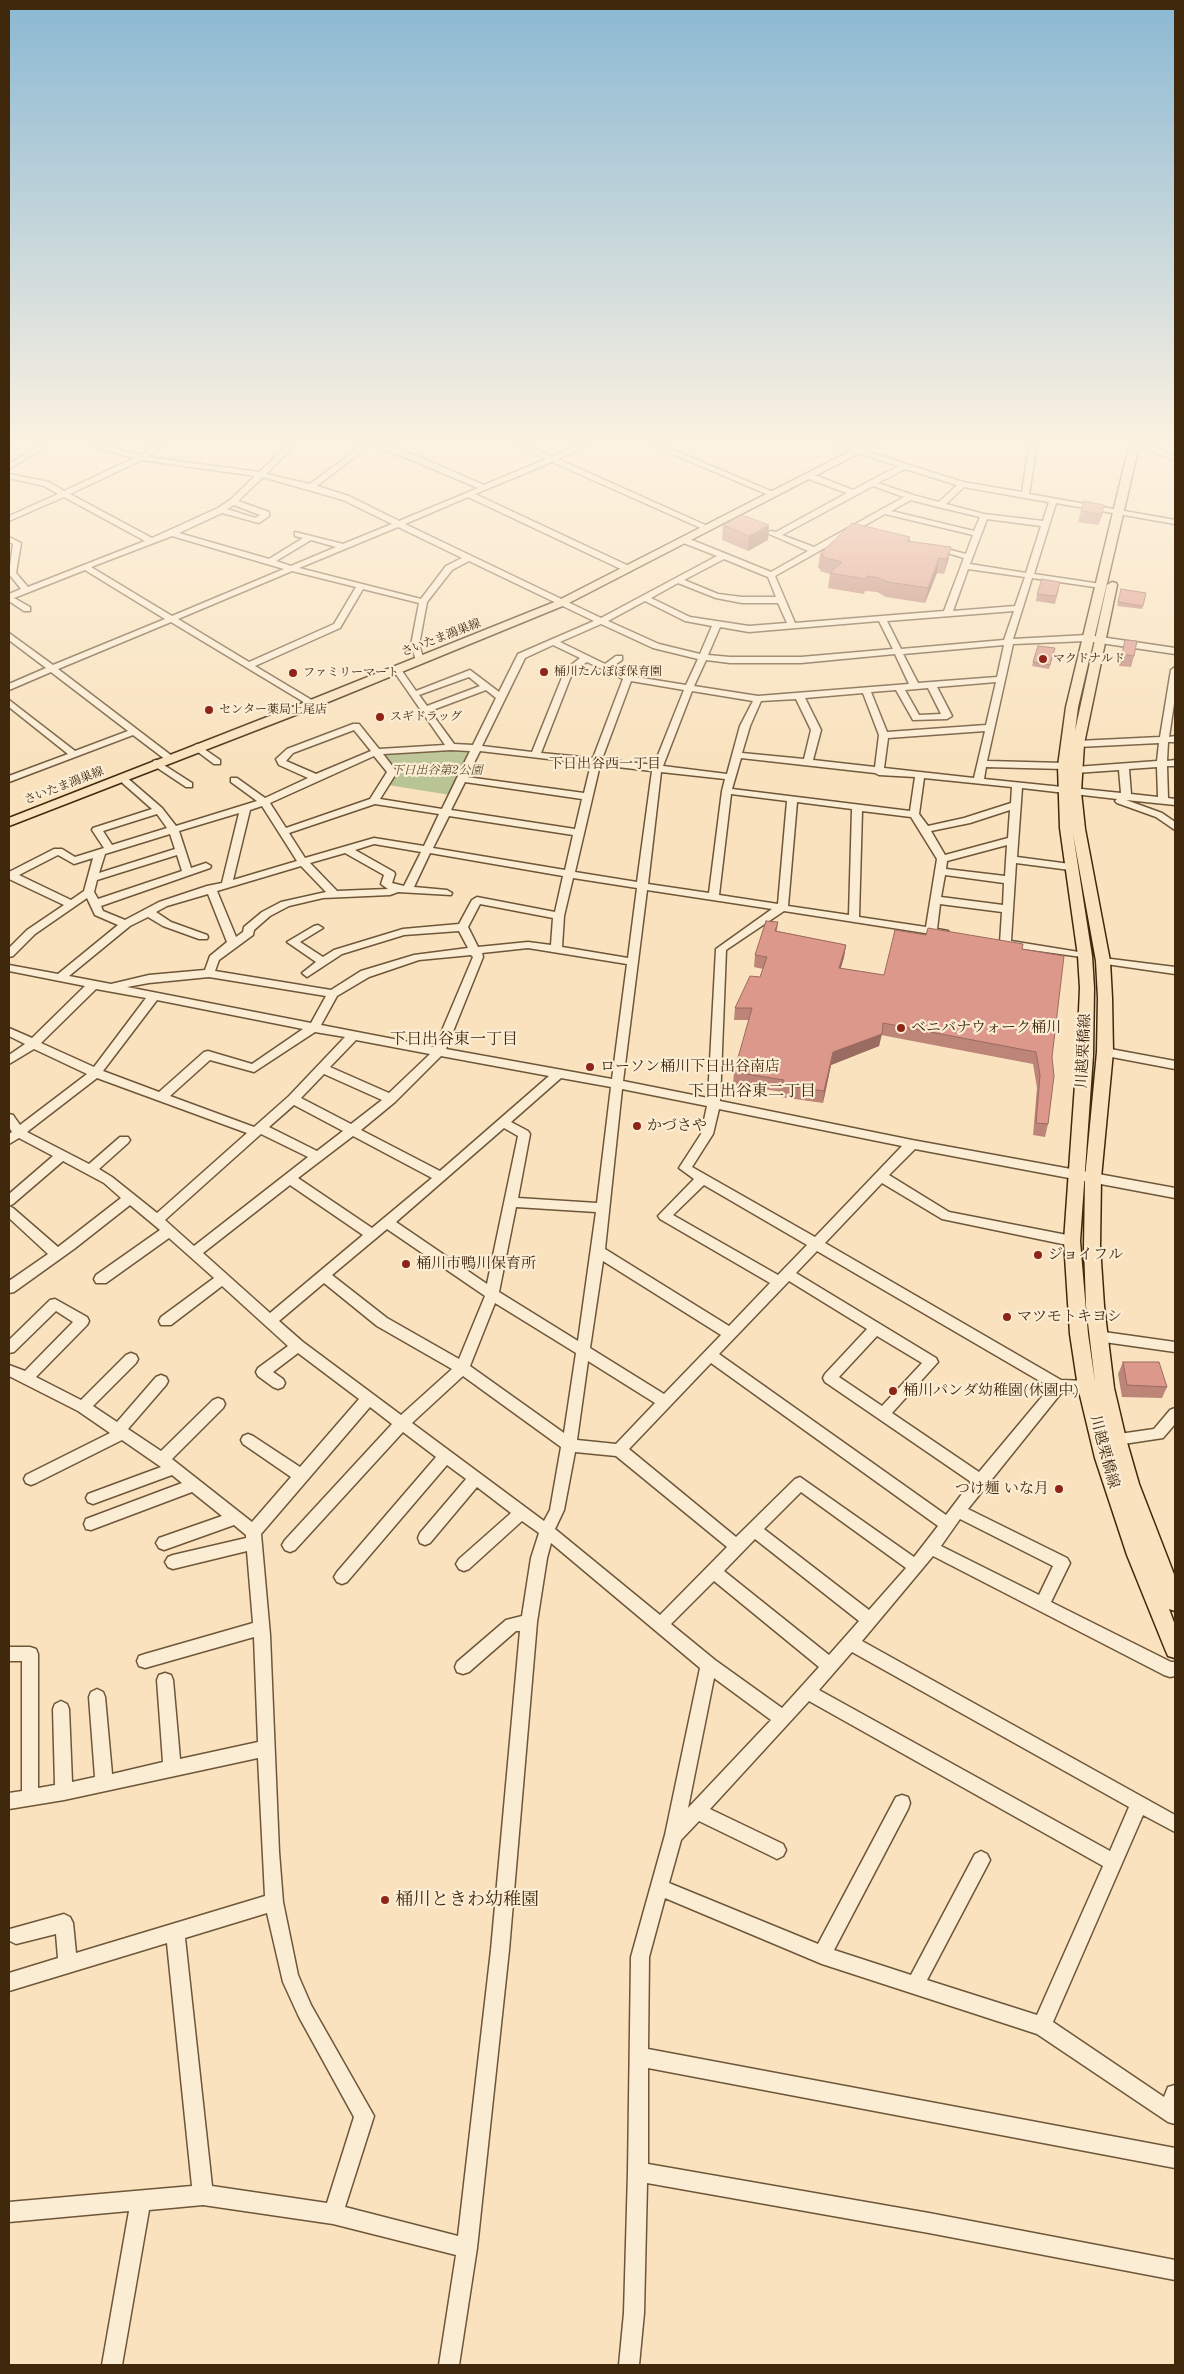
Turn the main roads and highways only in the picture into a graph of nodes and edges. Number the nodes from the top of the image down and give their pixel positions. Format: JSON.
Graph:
{"nodes":[{"id":1,"x":652,"y":557,"type":"edge"},
{"id":2,"x":1110,"y":557,"type":"edge"},
{"id":3,"x":1112,"y":557,"type":"edge"},
{"id":4,"x":1093,"y":639,"type":"junction"},
{"id":5,"x":1070,"y":768,"type":"junction"},
{"id":6,"x":1069,"y":792,"type":"junction"},
{"id":7,"x":9,"y":822,"type":"edge"},
{"id":8,"x":1175,"y":1602,"type":"edge"},
{"id":9,"x":1175,"y":1649,"type":"edge"}],
"edges":[{"from":1,"to":7,"type":"main road","name":"さいたま鴻巣線"},
{"from":2,"to":4,"type":"main road","name":"川越栗橋線"},
{"from":3,"to":4,"type":"main road","name":"川越栗橋線"},
{"from":4,"to":5,"type":"main road","name":"川越栗橋線"},
{"from":4,"to":5,"type":"main road","name":"川越栗橋線"},
{"from":5,"to":6,"type":"main road","name":"川越栗橋線"},
{"from":6,"to":8,"type":"main road","name":"川越栗橋線"},
{"from":6,"to":9,"type":"main road","name":"川越栗橋線"}]}
